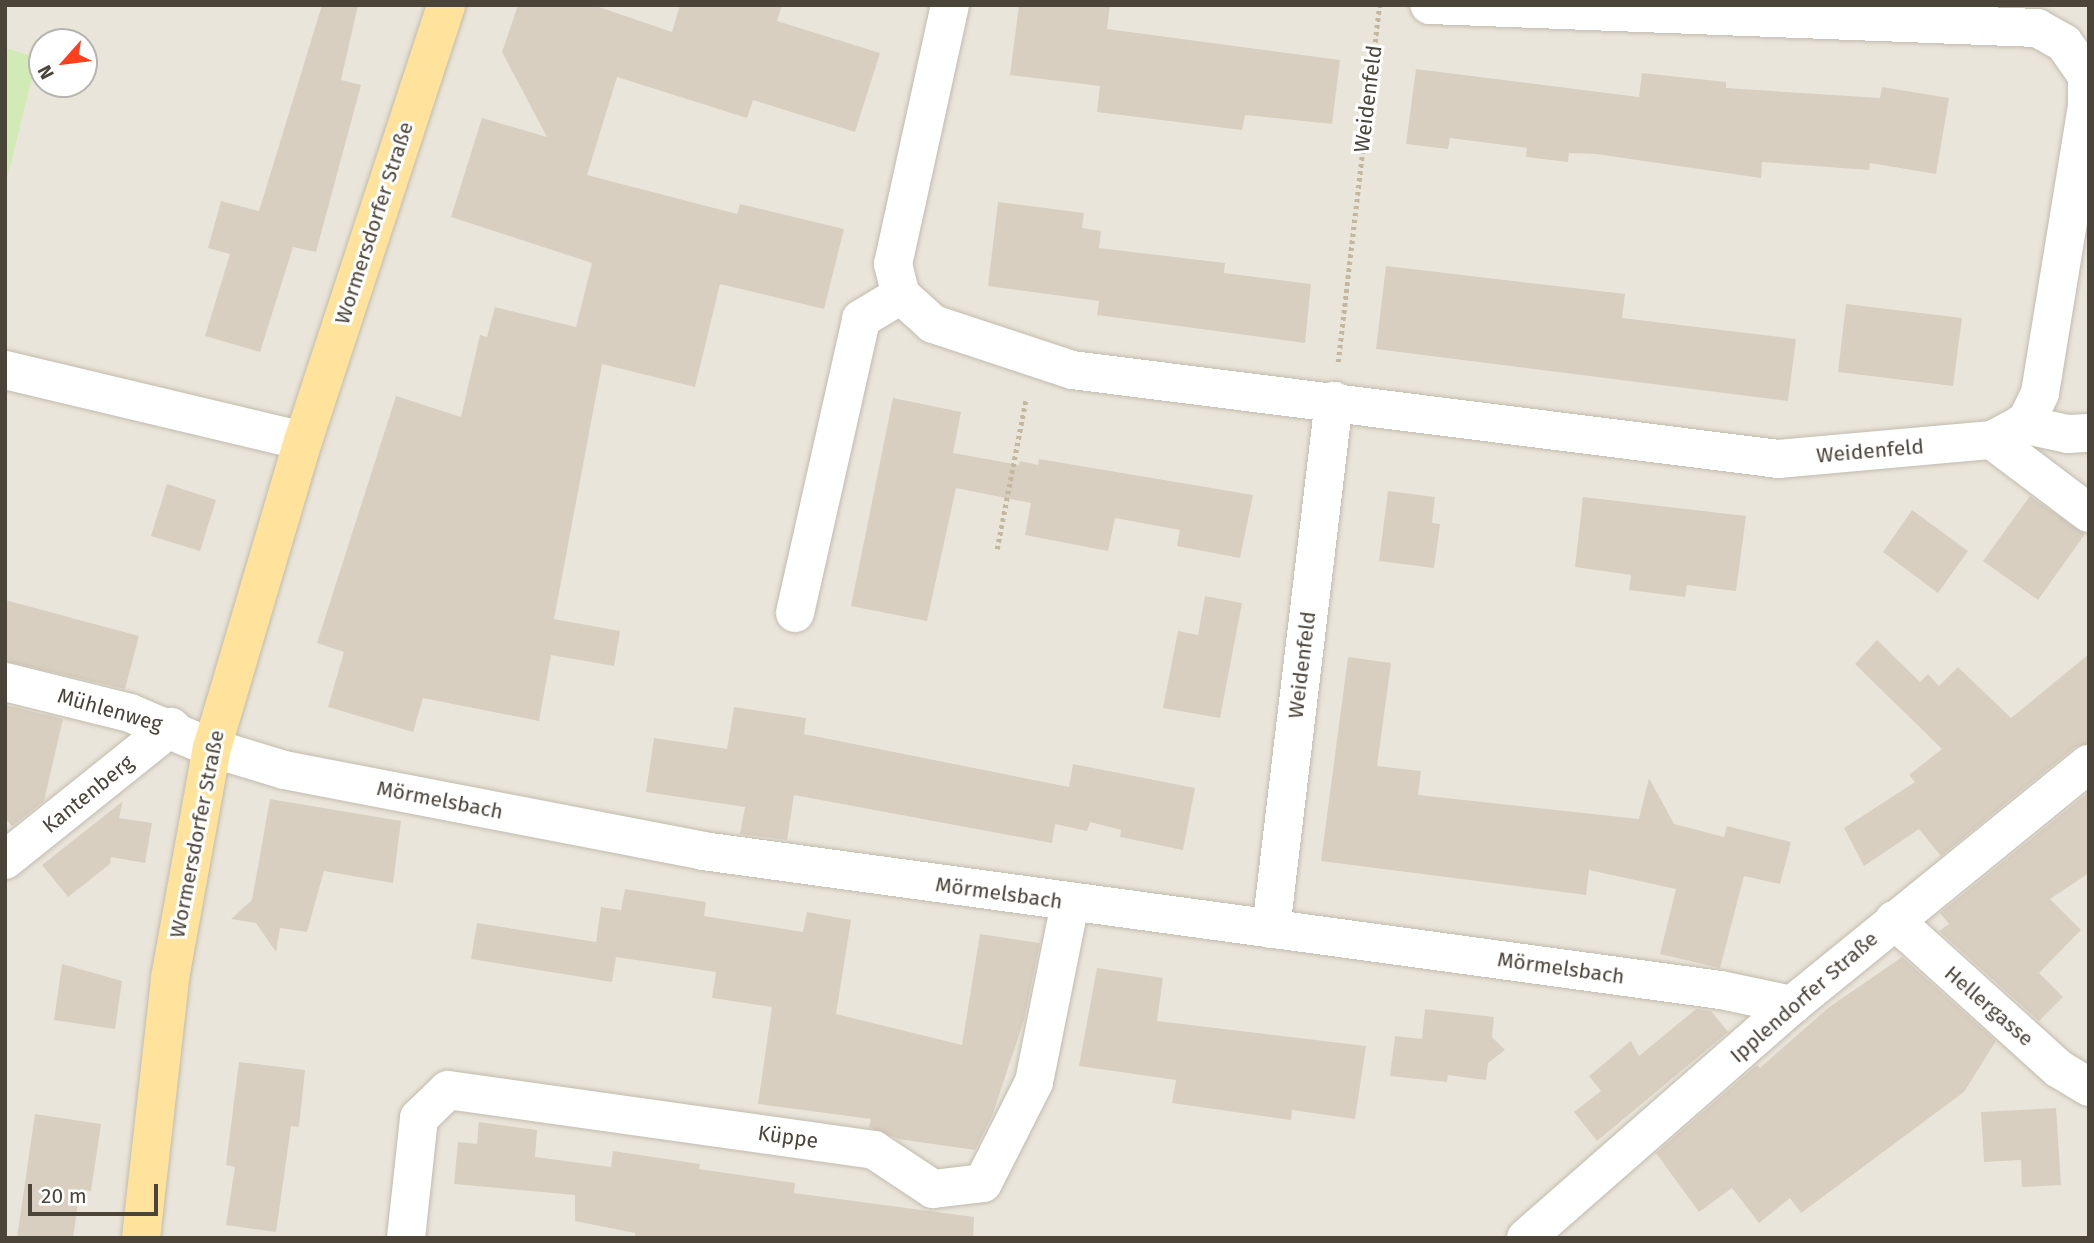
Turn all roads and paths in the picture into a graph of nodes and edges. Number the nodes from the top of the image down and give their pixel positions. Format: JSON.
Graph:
{"nodes":[{"id":1,"x":446,"y":5,"type":"edge"},
{"id":2,"x":950,"y":5,"type":"edge"},
{"id":3,"x":1379,"y":5,"type":"edge"},
{"id":4,"x":1429,"y":5,"type":"edge"},
{"id":5,"x":2082,"y":47,"type":"edge"},
{"id":6,"x":901,"y":295,"type":"junction"},
{"id":7,"x":1039,"y":359,"type":"junction"},
{"id":8,"x":5,"y":370,"type":"edge"},
{"id":9,"x":1334,"y":401,"type":"junction"},
{"id":10,"x":2007,"y":432,"type":"junction"},
{"id":11,"x":2089,"y":433,"type":"edge"},
{"id":12,"x":303,"y":441,"type":"junction"},
{"id":13,"x":2089,"y":513,"type":"edge"},
{"id":14,"x":997,"y":550,"type":"dead end"},
{"id":15,"x":795,"y":613,"type":"dead end"},
{"id":16,"x":5,"y":682,"type":"edge"},
{"id":17,"x":171,"y":727,"type":"junction"},
{"id":18,"x":212,"y":748,"type":"junction"},
{"id":19,"x":2089,"y":764,"type":"edge"},
{"id":20,"x":5,"y":860,"type":"edge"},
{"id":21,"x":1070,"y":903,"type":"junction"},
{"id":22,"x":1894,"y":920,"type":"junction"},
{"id":23,"x":1271,"y":929,"type":"junction"},
{"id":24,"x":1792,"y":1005,"type":"junction"},
{"id":25,"x":2089,"y":1087,"type":"edge"},
{"id":26,"x":141,"y":1238,"type":"edge"},
{"id":27,"x":406,"y":1238,"type":"edge"},
{"id":28,"x":1526,"y":1238,"type":"edge"}],
"edges":[{"from":1,"to":12,"type":"main road","name":"Wormersdorfer Straße"},
{"from":2,"to":6,"type":"street"},
{"from":3,"to":9,"type":"path","name":"Weidenfeld"},
{"from":4,"to":5,"type":"street"},
{"from":5,"to":10,"type":"street"},
{"from":6,"to":7,"type":"street","name":"Weidenfeld"},
{"from":6,"to":15,"type":"street"},
{"from":7,"to":9,"type":"street","name":"Weidenfeld"},
{"from":7,"to":14,"type":"path"},
{"from":8,"to":12,"type":"street"},
{"from":9,"to":10,"type":"street","name":"Weidenfeld"},
{"from":9,"to":23,"type":"street","name":"Weidenfeld"},
{"from":10,"to":11,"type":"street","name":"Weidenfeld"},
{"from":10,"to":13,"type":"street"},
{"from":12,"to":18,"type":"main road","name":"Wormersdorfer Straße"},
{"from":16,"to":17,"type":"street","name":"Mühlenweg"},
{"from":17,"to":18,"type":"street","name":"Mühlenweg"},
{"from":17,"to":20,"type":"street","name":"Kantenberg"},
{"from":18,"to":21,"type":"street","name":"Mörmelsbach"},
{"from":18,"to":26,"type":"main road","name":"Wormersdorfer Straße"},
{"from":19,"to":22,"type":"street","name":"Ipplendorfer Straße"},
{"from":21,"to":23,"type":"street","name":"Mörmelsbach"},
{"from":21,"to":27,"type":"street","name":"Küppe"},
{"from":22,"to":24,"type":"street","name":"Ipplendorfer Straße"},
{"from":22,"to":25,"type":"street","name":"Hellergasse"},
{"from":23,"to":24,"type":"street","name":"Mörmelsbach"},
{"from":24,"to":28,"type":"street","name":"Ipplendorfer Straße"}]}
